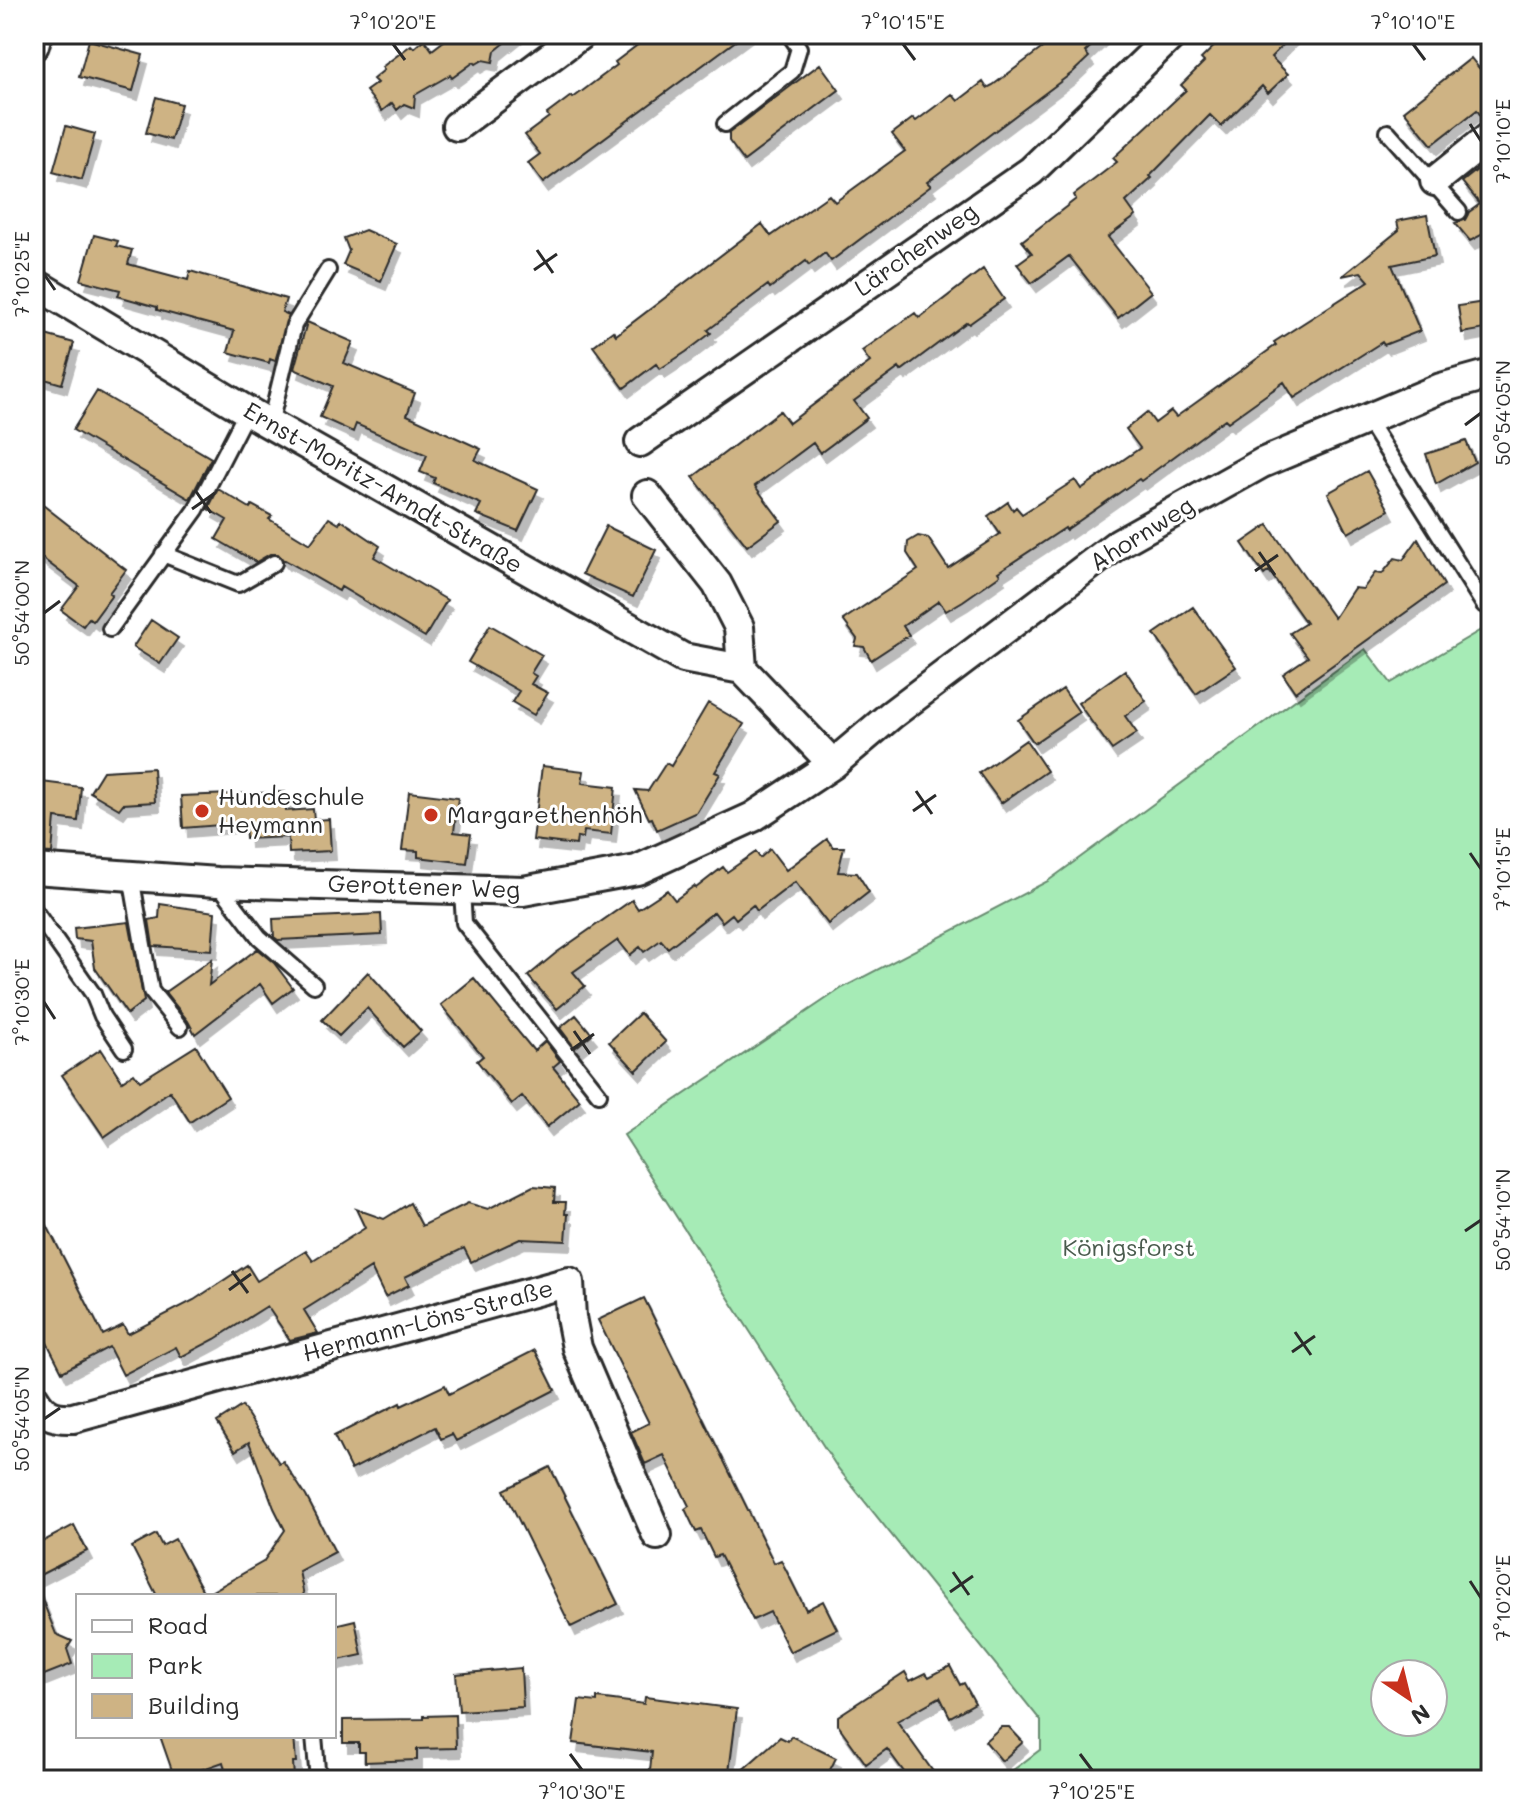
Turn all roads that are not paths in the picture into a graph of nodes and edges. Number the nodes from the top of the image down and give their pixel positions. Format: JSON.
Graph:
{"nodes":[{"id":1,"x":37,"y":34,"type":"edge"},
{"id":2,"x":581,"y":34,"type":"edge"},
{"id":3,"x":789,"y":34,"type":"edge"},
{"id":4,"x":1173,"y":34,"type":"edge"},
{"id":5,"x":34,"y":45,"type":"edge"},
{"id":6,"x":725,"y":124,"type":"dead end"},
{"id":7,"x":457,"y":126,"type":"dead end"},
{"id":8,"x":1388,"y":132,"type":"dead end"},
{"id":9,"x":1491,"y":136,"type":"edge"},
{"id":10,"x":1435,"y":181,"type":"junction"},
{"id":11,"x":1459,"y":212,"type":"dead end"},
{"id":12,"x":328,"y":270,"type":"dead end"},
{"id":13,"x":34,"y":283,"type":"edge"},
{"id":14,"x":1491,"y":374,"type":"edge"},
{"id":15,"x":258,"y":417,"type":"junction"},
{"id":16,"x":1366,"y":418,"type":"junction"},
{"id":17,"x":640,"y":442,"type":"dead end"},
{"id":18,"x":647,"y":495,"type":"dead end"},
{"id":19,"x":163,"y":554,"type":"junction"},
{"id":20,"x":274,"y":563,"type":"dead end"},
{"id":21,"x":1484,"y":605,"type":"dead end"},
{"id":22,"x":110,"y":629,"type":"dead end"},
{"id":23,"x":742,"y":669,"type":"junction"},
{"id":24,"x":833,"y":764,"type":"junction"},
{"id":25,"x":34,"y":869,"type":"edge"},
{"id":26,"x":131,"y":876,"type":"junction"},
{"id":27,"x":217,"y":882,"type":"junction"},
{"id":28,"x":462,"y":891,"type":"junction"},
{"id":29,"x":34,"y":910,"type":"edge"},
{"id":30,"x":314,"y":985,"type":"dead end"},
{"id":31,"x":180,"y":1027,"type":"dead end"},
{"id":32,"x":124,"y":1049,"type":"dead end"},
{"id":33,"x":599,"y":1094,"type":"dead end"},
{"id":34,"x":34,"y":1398,"type":"edge"},
{"id":35,"x":657,"y":1535,"type":"dead end"},
{"id":36,"x":314,"y":1738,"type":"edge"},
{"id":37,"x":318,"y":1780,"type":"edge"}],
"edges":[{"from":1,"to":5,"type":"street"},
{"from":2,"to":7,"type":"street"},
{"from":3,"to":6,"type":"lane"},
{"from":4,"to":17,"type":"street","name":"Lärchenweg"},
{"from":8,"to":10,"type":"lane"},
{"from":9,"to":10,"type":"street"},
{"from":10,"to":11,"type":"lane"},
{"from":12,"to":15,"type":"lane"},
{"from":13,"to":15,"type":"street","name":"Ernst-Moritz-Arndt-Straße"},
{"from":14,"to":16,"type":"street","name":"Ahornweg"},
{"from":15,"to":19,"type":"lane"},
{"from":15,"to":23,"type":"street","name":"Ernst-Moritz-Arndt-Straße"},
{"from":16,"to":21,"type":"lane"},
{"from":16,"to":24,"type":"street","name":"Ahornweg"},
{"from":18,"to":23,"type":"street"},
{"from":19,"to":20,"type":"lane"},
{"from":19,"to":22,"type":"lane"},
{"from":23,"to":24,"type":"street"},
{"from":24,"to":28,"type":"street","name":"Gerottener Weg"},
{"from":25,"to":26,"type":"street","name":"Gerottener Weg"},
{"from":26,"to":27,"type":"street","name":"Gerottener Weg"},
{"from":26,"to":31,"type":"lane"},
{"from":27,"to":28,"type":"street","name":"Gerottener Weg"},
{"from":27,"to":30,"type":"lane"},
{"from":28,"to":33,"type":"lane"},
{"from":29,"to":32,"type":"lane"},
{"from":34,"to":35,"type":"street","name":"Hermann-Löns-Straße"},
{"from":36,"to":37,"type":"lane"}]}
